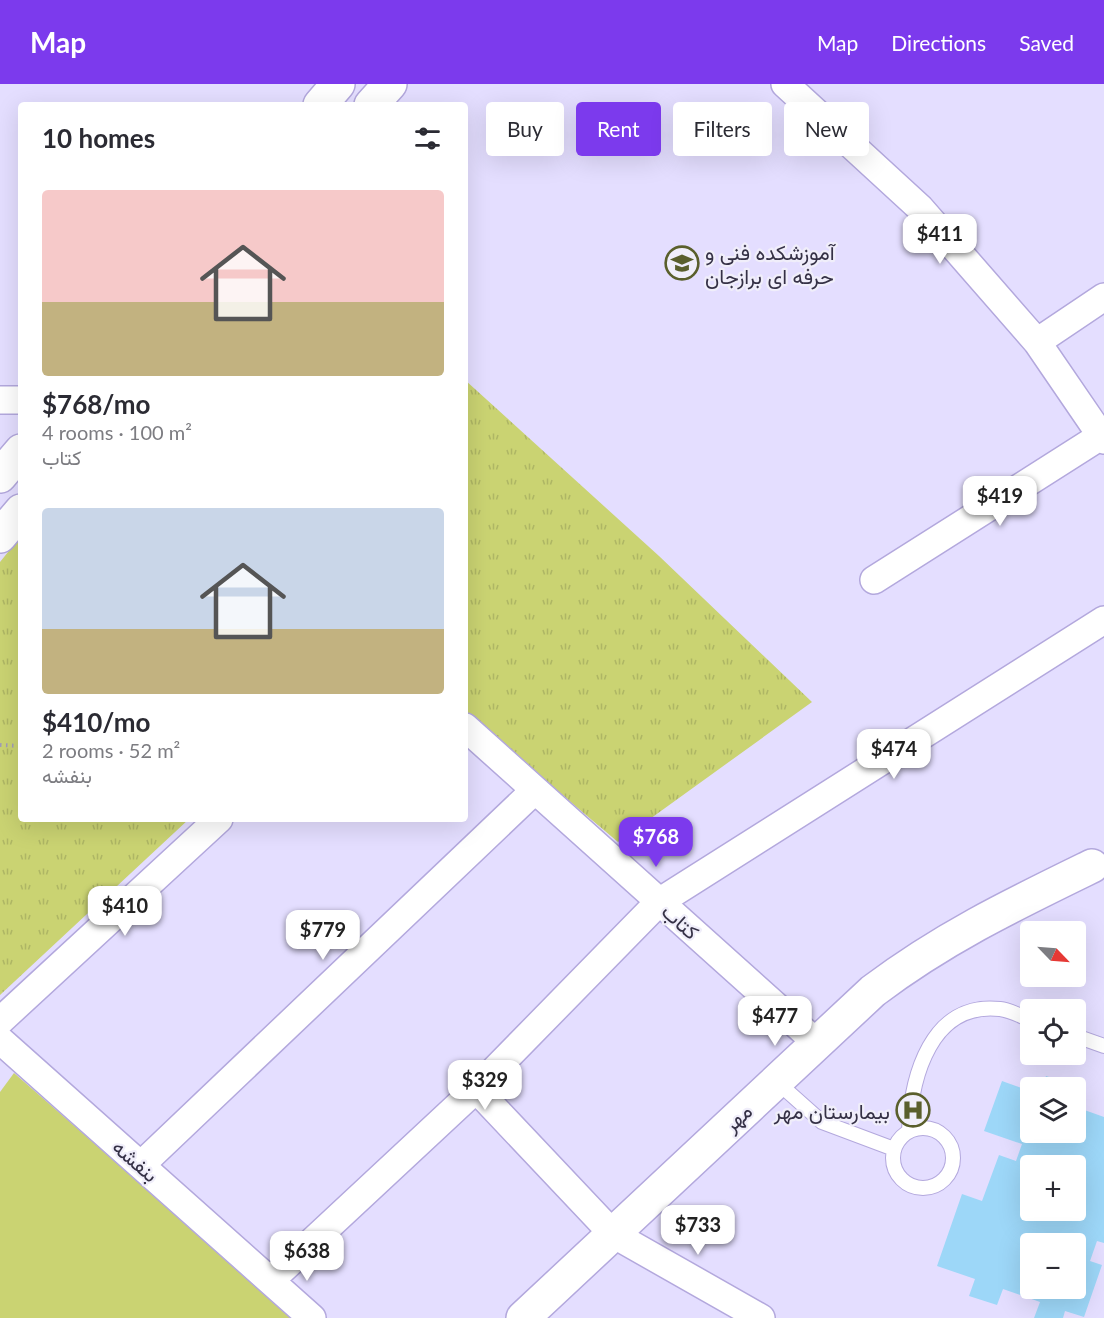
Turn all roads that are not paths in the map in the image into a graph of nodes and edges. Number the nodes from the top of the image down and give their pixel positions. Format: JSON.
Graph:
{"nodes":[{"id":1,"x":338,"y":84,"type":"edge"},
{"id":2,"x":390,"y":84,"type":"edge"},
{"id":3,"x":785,"y":84,"type":"edge"},
{"id":4,"x":323,"y":102,"type":"edge"},
{"id":5,"x":374,"y":102,"type":"edge"},
{"id":6,"x":1104,"y":297,"type":"edge"},
{"id":7,"x":1036,"y":342,"type":"junction"},
{"id":8,"x":0,"y":400,"type":"edge"},
{"id":9,"x":18,"y":400,"type":"edge"},
{"id":10,"x":1103,"y":438,"type":"edge"},
{"id":11,"x":18,"y":455,"type":"edge"},
{"id":12,"x":0,"y":476,"type":"edge"},
{"id":13,"x":18,"y":515,"type":"edge"},
{"id":14,"x":0,"y":536,"type":"edge"},
{"id":15,"x":874,"y":580,"type":"dead end"},
{"id":16,"x":1104,"y":620,"type":"edge"},
{"id":17,"x":468,"y":730,"type":"edge"},
{"id":18,"x":535,"y":790,"type":"junction"},
{"id":19,"x":216,"y":822,"type":"edge"},
{"id":20,"x":1100,"y":861,"type":"edge"},
{"id":21,"x":659,"y":902,"type":"junction"},
{"id":22,"x":1020,"y":1016,"type":"edge"},
{"id":23,"x":0,"y":1022,"type":"edge"},
{"id":24,"x":0,"y":1040,"type":"edge"},
{"id":25,"x":1086,"y":1040,"type":"edge"},
{"id":26,"x":817,"y":1043,"type":"junction"},
{"id":27,"x":1104,"y":1046,"type":"edge"},
{"id":28,"x":776,"y":1080,"type":"junction"},
{"id":29,"x":476,"y":1089,"type":"junction"},
{"id":30,"x":909,"y":1131,"type":"junction"},
{"id":31,"x":894,"y":1149,"type":"junction"},
{"id":32,"x":141,"y":1165,"type":"junction"},
{"id":33,"x":613,"y":1234,"type":"junction"},
{"id":34,"x":271,"y":1280,"type":"junction"},
{"id":35,"x":312,"y":1318,"type":"edge"},
{"id":36,"x":523,"y":1318,"type":"edge"},
{"id":37,"x":761,"y":1318,"type":"edge"}],
"edges":[{"from":1,"to":4,"type":"street"},
{"from":2,"to":5,"type":"street"},
{"from":3,"to":7,"type":"street"},
{"from":6,"to":7,"type":"street"},
{"from":7,"to":10,"type":"street"},
{"from":8,"to":9,"type":"street"},
{"from":10,"to":15,"type":"street"},
{"from":11,"to":12,"type":"street"},
{"from":13,"to":14,"type":"street"},
{"from":16,"to":21,"type":"street"},
{"from":17,"to":18,"type":"street","name":"کتاب"},
{"from":18,"to":21,"type":"street","name":"کتاب"},
{"from":18,"to":32,"type":"street"},
{"from":19,"to":23,"type":"street"},
{"from":20,"to":26,"type":"street","name":"مهر"},
{"from":21,"to":26,"type":"street","name":"کتاب"},
{"from":21,"to":29,"type":"street"},
{"from":22,"to":30,"type":"lane"},
{"from":24,"to":32,"type":"street","name":"بنفشه"},
{"from":25,"to":27,"type":"lane"},
{"from":26,"to":28,"type":"street","name":"مهر"},
{"from":28,"to":31,"type":"lane"},
{"from":28,"to":33,"type":"street","name":"مهر"},
{"from":29,"to":33,"type":"street"},
{"from":29,"to":34,"type":"street"},
{"from":30,"to":31,"type":"lane"},
{"from":30,"to":31,"type":"lane"},
{"from":32,"to":34,"type":"street","name":"بنفشه"},
{"from":33,"to":36,"type":"street","name":"مهر"},
{"from":33,"to":37,"type":"street"},
{"from":34,"to":35,"type":"street","name":"بنفشه"}]}
